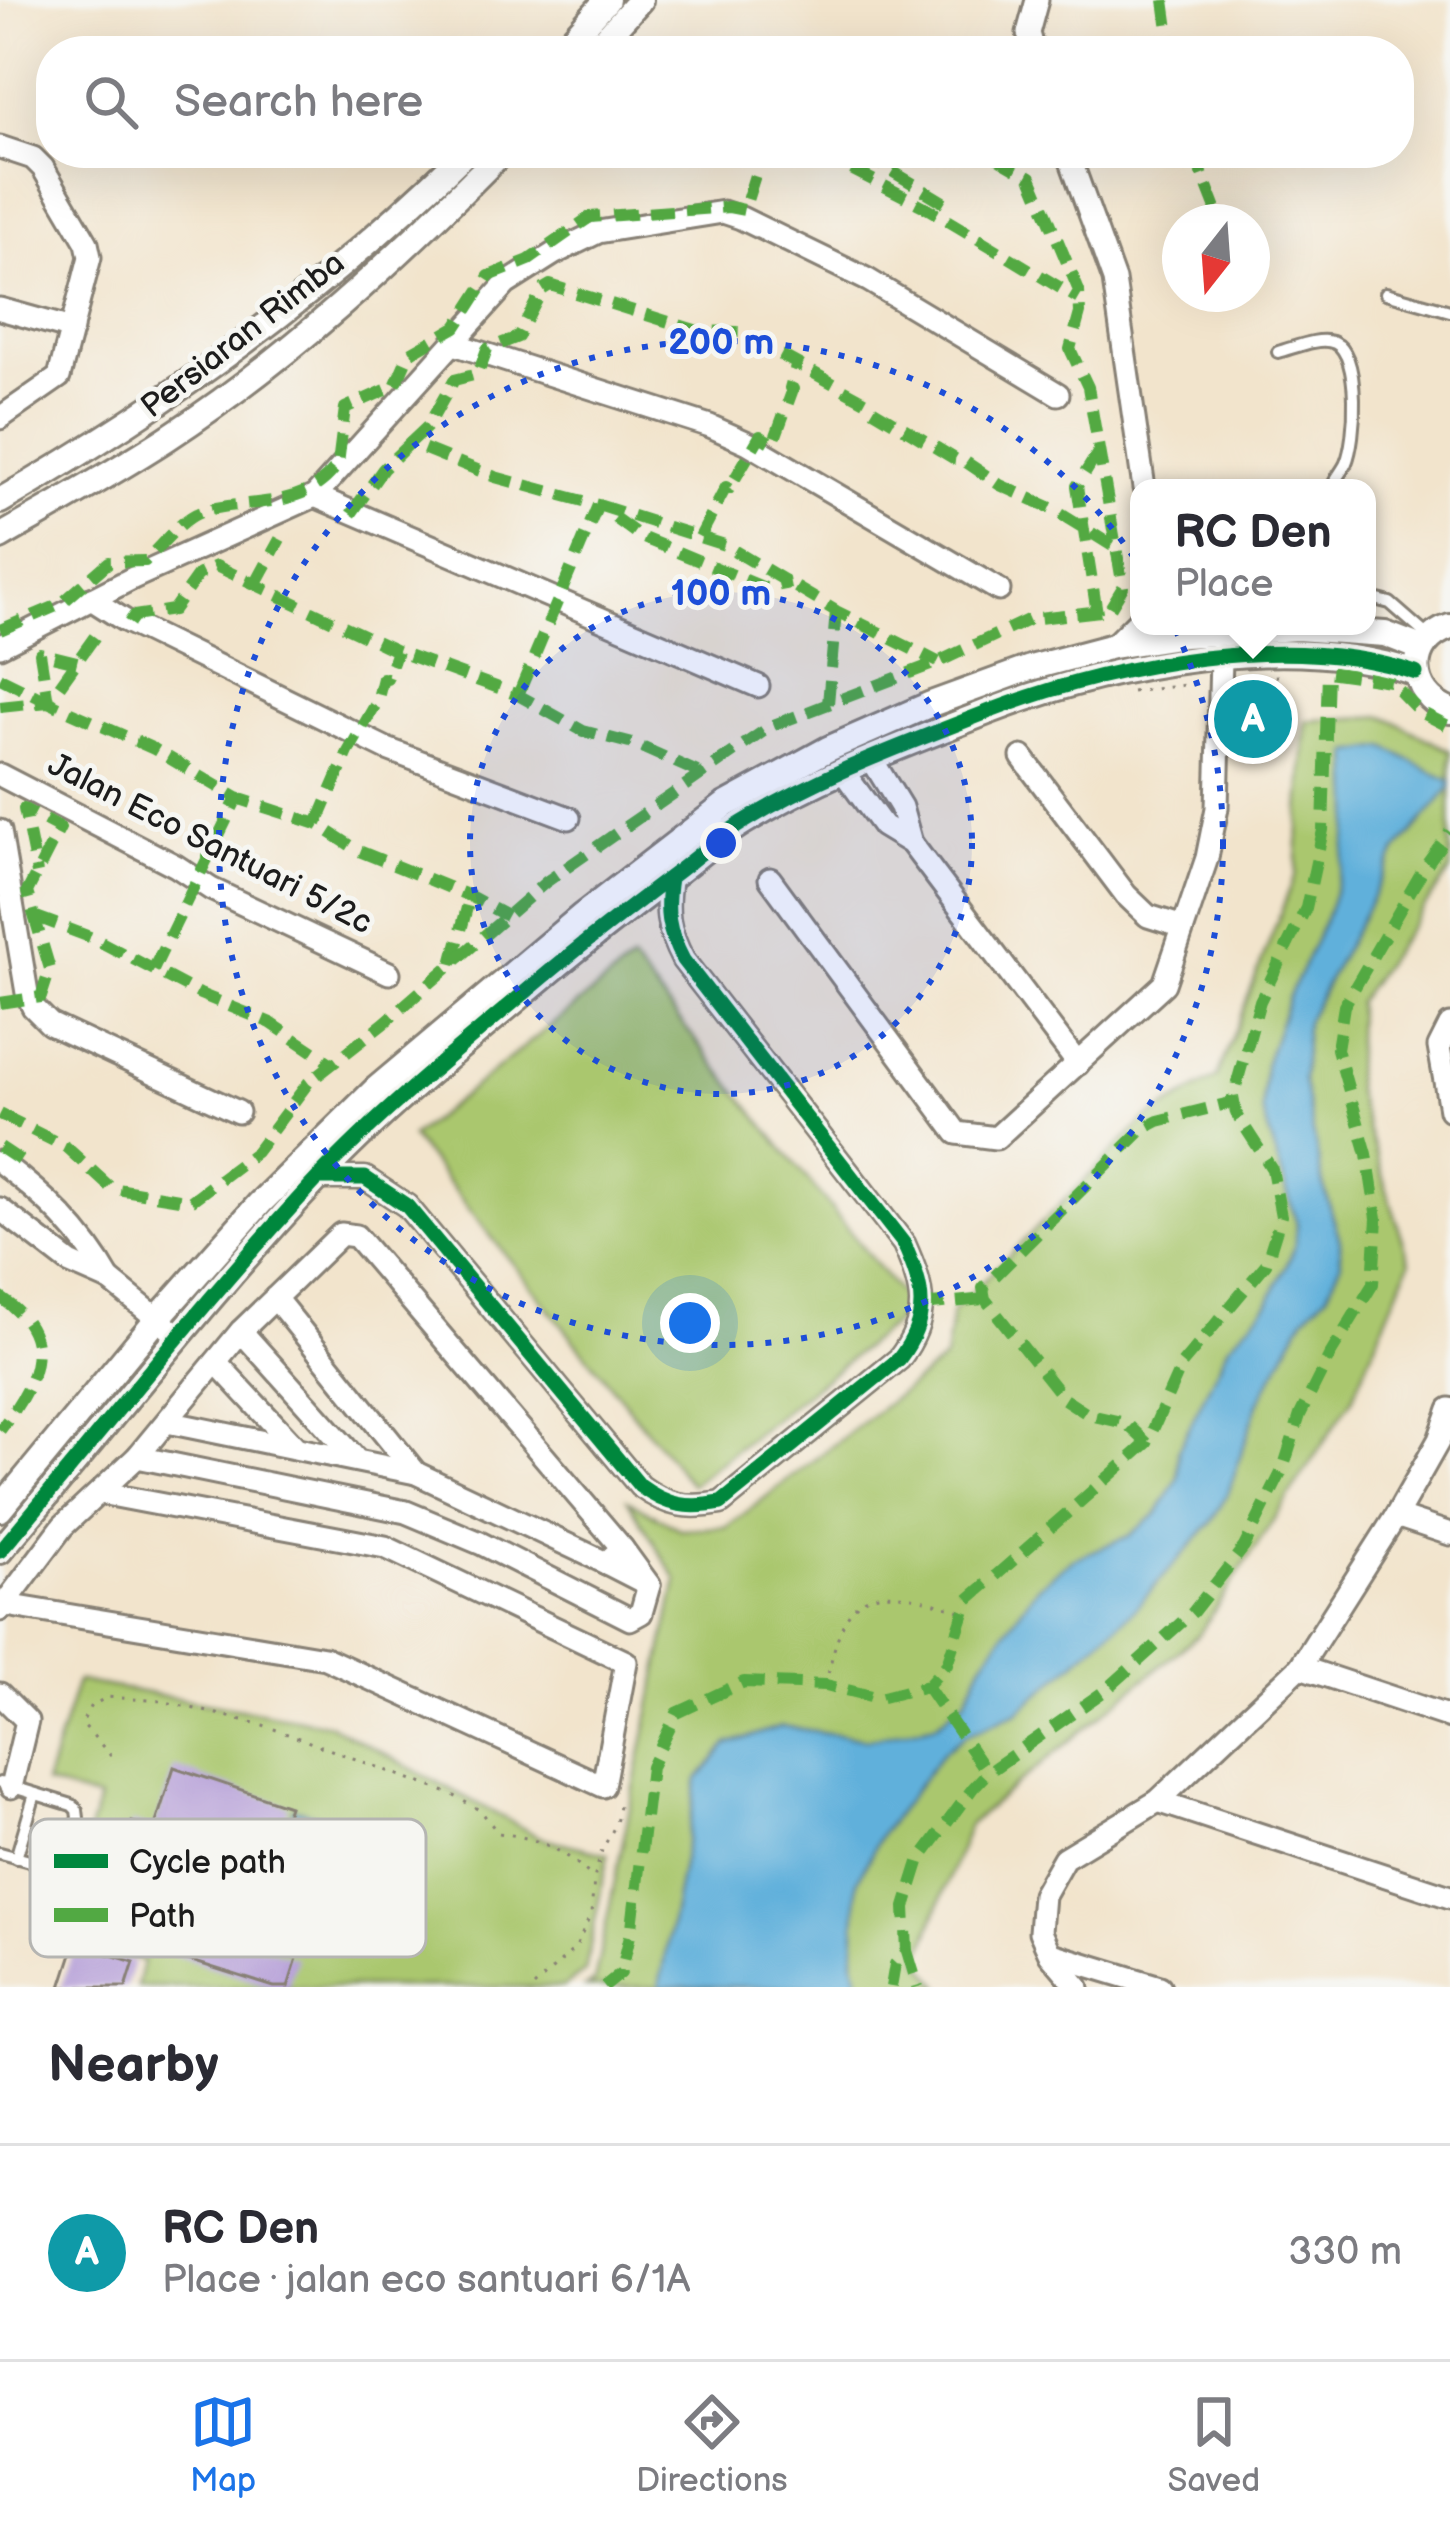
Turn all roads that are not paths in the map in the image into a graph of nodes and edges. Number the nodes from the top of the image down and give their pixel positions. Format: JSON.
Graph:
{"nodes":[{"id":1,"x":607,"y":0,"type":"edge"},
{"id":2,"x":640,"y":0,"type":"edge"},
{"id":3,"x":1037,"y":0,"type":"edge"},
{"id":4,"x":575,"y":36,"type":"edge"},
{"id":5,"x":608,"y":36,"type":"edge"},
{"id":6,"x":1029,"y":36,"type":"edge"},
{"id":7,"x":0,"y":147,"type":"edge"},
{"id":8,"x":36,"y":161,"type":"edge"},
{"id":9,"x":43,"y":168,"type":"edge"},
{"id":10,"x":451,"y":168,"type":"edge"},
{"id":11,"x":486,"y":168,"type":"edge"},
{"id":12,"x":1073,"y":168,"type":"edge"},
{"id":13,"x":1386,"y":293,"type":"dead end"},
{"id":14,"x":0,"y":309,"type":"edge"},
{"id":15,"x":1450,"y":311,"type":"edge"},
{"id":16,"x":72,"y":329,"type":"junction"},
{"id":17,"x":454,"y":344,"type":"junction"},
{"id":18,"x":1278,"y":352,"type":"dead end"},
{"id":19,"x":1058,"y":394,"type":"dead end"},
{"id":20,"x":0,"y":418,"type":"edge"},
{"id":21,"x":1143,"y":479,"type":"edge"},
{"id":22,"x":1336,"y":479,"type":"edge"},
{"id":23,"x":314,"y":496,"type":"junction"},
{"id":24,"x":0,"y":501,"type":"edge"},
{"id":25,"x":0,"y":537,"type":"edge"},
{"id":26,"x":999,"y":590,"type":"dead end"},
{"id":27,"x":91,"y":599,"type":"junction"},
{"id":28,"x":1376,"y":599,"type":"edge"},
{"id":29,"x":1130,"y":629,"type":"edge"},
{"id":30,"x":1376,"y":633,"type":"edge"},
{"id":31,"x":1184,"y":635,"type":"edge"},
{"id":32,"x":1436,"y":639,"type":"edge"},
{"id":33,"x":0,"y":646,"type":"edge"},
{"id":34,"x":1113,"y":646,"type":"junction"},
{"id":35,"x":1221,"y":669,"type":"junction"},
{"id":36,"x":758,"y":686,"type":"dead end"},
{"id":37,"x":1450,"y":711,"type":"edge"},
{"id":38,"x":1022,"y":757,"type":"dead end"},
{"id":39,"x":871,"y":758,"type":"junction"},
{"id":40,"x":842,"y":770,"type":"junction"},
{"id":41,"x":0,"y":775,"type":"edge"},
{"id":42,"x":569,"y":818,"type":"dead end"},
{"id":43,"x":0,"y":831,"type":"edge"},
{"id":44,"x":911,"y":843,"type":"junction"},
{"id":45,"x":670,"y":878,"type":"junction"},
{"id":46,"x":770,"y":879,"type":"dead end"},
{"id":47,"x":1184,"y":927,"type":"junction"},
{"id":48,"x":389,"y":973,"type":"dead end"},
{"id":49,"x":1450,"y":1025,"type":"edge"},
{"id":50,"x":1078,"y":1064,"type":"junction"},
{"id":51,"x":1450,"y":1109,"type":"edge"},
{"id":52,"x":238,"y":1112,"type":"dead end"},
{"id":53,"x":0,"y":1162,"type":"edge"},
{"id":54,"x":319,"y":1178,"type":"junction"},
{"id":55,"x":0,"y":1209,"type":"edge"},
{"id":56,"x":111,"y":1281,"type":"junction"},
{"id":57,"x":275,"y":1298,"type":"junction"},
{"id":58,"x":157,"y":1319,"type":"junction"},
{"id":59,"x":241,"y":1331,"type":"junction"},
{"id":60,"x":179,"y":1338,"type":"junction"},
{"id":61,"x":216,"y":1362,"type":"junction"},
{"id":62,"x":1450,"y":1409,"type":"edge"},
{"id":63,"x":167,"y":1422,"type":"junction"},
{"id":64,"x":295,"y":1447,"type":"junction"},
{"id":65,"x":137,"y":1457,"type":"junction"},
{"id":66,"x":354,"y":1457,"type":"junction"},
{"id":67,"x":416,"y":1473,"type":"junction"},
{"id":68,"x":100,"y":1493,"type":"junction"},
{"id":69,"x":0,"y":1510,"type":"edge"},
{"id":70,"x":1396,"y":1516,"type":"junction"},
{"id":71,"x":1450,"y":1534,"type":"edge"},
{"id":72,"x":0,"y":1551,"type":"edge"},
{"id":73,"x":614,"y":1556,"type":"junction"},
{"id":74,"x":3,"y":1607,"type":"edge"},
{"id":75,"x":1300,"y":1667,"type":"junction"},
{"id":76,"x":0,"y":1694,"type":"edge"},
{"id":77,"x":1450,"y":1717,"type":"edge"},
{"id":78,"x":5,"y":1785,"type":"edge"},
{"id":79,"x":35,"y":1794,"type":"junction"},
{"id":80,"x":1158,"y":1801,"type":"junction"},
{"id":81,"x":78,"y":1819,"type":"edge"},
{"id":82,"x":7,"y":1855,"type":"edge"},
{"id":83,"x":0,"y":1868,"type":"edge"},
{"id":84,"x":1450,"y":1897,"type":"edge"},
{"id":85,"x":1050,"y":1954,"type":"junction"},
{"id":86,"x":1078,"y":1987,"type":"edge"},
{"id":87,"x":1160,"y":1987,"type":"edge"}],
"edges":[{"from":1,"to":4,"type":"street"},
{"from":2,"to":5,"type":"street"},
{"from":3,"to":6,"type":"street"},
{"from":7,"to":8,"type":"street"},
{"from":9,"to":16,"type":"street"},
{"from":10,"to":24,"type":"street","name":"Persiaran Rimba"},
{"from":11,"to":25,"type":"street","name":"Persiaran Rimba"},
{"from":12,"to":21,"type":"street"},
{"from":13,"to":15,"type":"lane"},
{"from":14,"to":16,"type":"street"},
{"from":16,"to":20,"type":"street"},
{"from":17,"to":19,"type":"street"},
{"from":17,"to":23,"type":"street"},
{"from":17,"to":26,"type":"street"},
{"from":18,"to":22,"type":"lane"},
{"from":23,"to":27,"type":"street"},
{"from":23,"to":36,"type":"street"},
{"from":27,"to":33,"type":"street"},
{"from":27,"to":42,"type":"street"},
{"from":28,"to":32,"type":"lane"},
{"from":29,"to":34,"type":"street"},
{"from":30,"to":32,"type":"street"},
{"from":31,"to":34,"type":"street"},
{"from":32,"to":35,"type":"street"},
{"from":32,"to":37,"type":"street"},
{"from":34,"to":58,"type":"street"},
{"from":35,"to":39,"type":"street"},
{"from":35,"to":47,"type":"street"},
{"from":38,"to":47,"type":"street"},
{"from":39,"to":40,"type":"street"},
{"from":39,"to":44,"type":"street"},
{"from":40,"to":44,"type":"street"},
{"from":40,"to":45,"type":"street"},
{"from":41,"to":48,"type":"street","name":"Jalan Eco Santuari 5/2c"},
{"from":43,"to":52,"type":"street"},
{"from":44,"to":50,"type":"street"},
{"from":45,"to":54,"type":"street"},
{"from":45,"to":54,"type":"street"},
{"from":46,"to":50,"type":"street"},
{"from":47,"to":50,"type":"street"},
{"from":49,"to":51,"type":"street"},
{"from":53,"to":56,"type":"street"},
{"from":54,"to":60,"type":"street"},
{"from":55,"to":56,"type":"street"},
{"from":56,"to":58,"type":"street"},
{"from":57,"to":59,"type":"street"},
{"from":57,"to":67,"type":"street"},
{"from":57,"to":73,"type":"street"},
{"from":58,"to":60,"type":"street"},
{"from":58,"to":69,"type":"street"},
{"from":59,"to":61,"type":"street"},
{"from":59,"to":66,"type":"street"},
{"from":60,"to":72,"type":"street"},
{"from":61,"to":63,"type":"street"},
{"from":61,"to":64,"type":"street"},
{"from":62,"to":70,"type":"street"},
{"from":63,"to":64,"type":"street"},
{"from":63,"to":65,"type":"street"},
{"from":64,"to":66,"type":"street"},
{"from":65,"to":68,"type":"street"},
{"from":65,"to":73,"type":"street"},
{"from":66,"to":67,"type":"street"},
{"from":67,"to":73,"type":"street"},
{"from":68,"to":74,"type":"street"},
{"from":68,"to":74,"type":"street"},
{"from":70,"to":71,"type":"street"},
{"from":70,"to":75,"type":"street"},
{"from":75,"to":77,"type":"street"},
{"from":75,"to":80,"type":"street"},
{"from":76,"to":78,"type":"street"},
{"from":78,"to":79,"type":"lane"},
{"from":79,"to":81,"type":"lane"},
{"from":79,"to":82,"type":"lane"},
{"from":80,"to":84,"type":"street"},
{"from":80,"to":85,"type":"street"},
{"from":82,"to":83,"type":"lane"},
{"from":85,"to":86,"type":"street"},
{"from":85,"to":87,"type":"street"}]}
